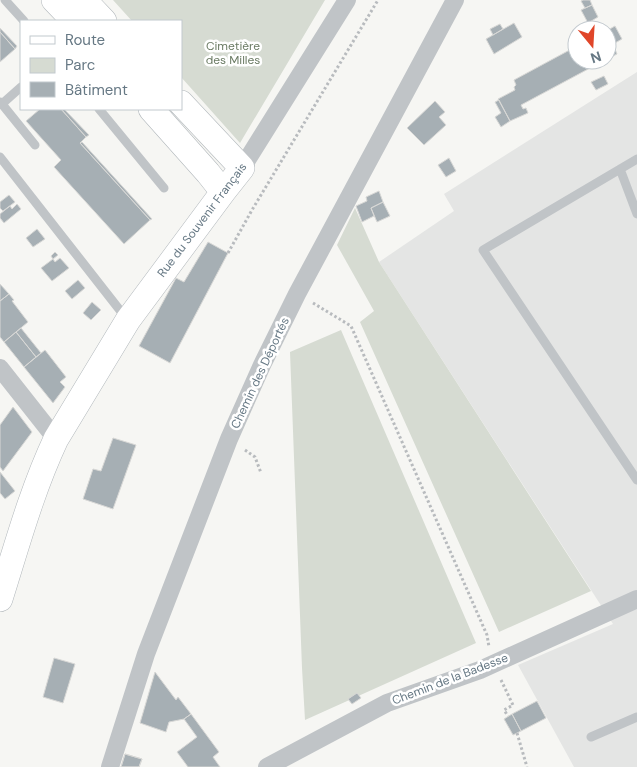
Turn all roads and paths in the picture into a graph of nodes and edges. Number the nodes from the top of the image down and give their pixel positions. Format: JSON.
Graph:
{"nodes":[{"id":1,"x":5,"y":0,"type":"edge"},
{"id":2,"x":347,"y":0,"type":"edge"},
{"id":3,"x":378,"y":0,"type":"edge"},
{"id":4,"x":455,"y":0,"type":"edge"},
{"id":5,"x":70,"y":9,"type":"edge"},
{"id":6,"x":23,"y":20,"type":"edge"},
{"id":7,"x":101,"y":20,"type":"edge"},
{"id":8,"x":20,"y":88,"type":"edge"},
{"id":9,"x":1,"y":103,"type":"edge"},
{"id":10,"x":182,"y":104,"type":"edge"},
{"id":11,"x":100,"y":110,"type":"edge"},
{"id":12,"x":152,"y":110,"type":"edge"},
{"id":13,"x":35,"y":145,"type":"dead end"},
{"id":14,"x":0,"y":157,"type":"edge"},
{"id":15,"x":637,"y":159,"type":"edge"},
{"id":16,"x":242,"y":168,"type":"junction"},
{"id":17,"x":620,"y":169,"type":"junction"},
{"id":18,"x":164,"y":188,"type":"dead end"},
{"id":19,"x":223,"y":192,"type":"junction"},
{"id":20,"x":637,"y":214,"type":"edge"},
{"id":21,"x":228,"y":253,"type":"dead end"},
{"id":22,"x":297,"y":294,"type":"junction"},
{"id":23,"x":128,"y":320,"type":"junction"},
{"id":24,"x":0,"y":368,"type":"edge"},
{"id":25,"x":56,"y":439,"type":"junction"},
{"id":26,"x":637,"y":480,"type":"edge"},
{"id":27,"x":3,"y":576,"type":"edge"},
{"id":28,"x":637,"y":599,"type":"edge"},
{"id":29,"x":493,"y":664,"type":"junction"},
{"id":30,"x":508,"y":716,"type":"dead end"},
{"id":31,"x":637,"y":717,"type":"edge"},
{"id":32,"x":517,"y":733,"type":"dead end"},
{"id":33,"x":591,"y":737,"type":"dead end"},
{"id":34,"x":110,"y":767,"type":"edge"},
{"id":35,"x":267,"y":767,"type":"edge"},
{"id":36,"x":527,"y":767,"type":"edge"}],
"edges":[{"from":1,"to":6,"type":"lane"},
{"from":2,"to":16,"type":"street","name":"Rue du Souvenir Français"},
{"from":3,"to":21,"type":"path"},
{"from":4,"to":22,"type":"street","name":"Chemin des Déportés"},
{"from":5,"to":7,"type":"street"},
{"from":8,"to":9,"type":"lane"},
{"from":9,"to":13,"type":"lane"},
{"from":10,"to":16,"type":"street"},
{"from":11,"to":18,"type":"lane"},
{"from":12,"to":19,"type":"street"},
{"from":14,"to":23,"type":"lane"},
{"from":15,"to":17,"type":"lane"},
{"from":16,"to":19,"type":"street","name":"Rue du Souvenir Français"},
{"from":17,"to":20,"type":"lane"},
{"from":17,"to":26,"type":"lane"},
{"from":19,"to":23,"type":"street","name":"Rue du Souvenir Français"},
{"from":22,"to":29,"type":"path"},
{"from":22,"to":34,"type":"street","name":"Chemin des Déportés"},
{"from":23,"to":25,"type":"street","name":"Rue du Souvenir Français"},
{"from":24,"to":25,"type":"street"},
{"from":25,"to":27,"type":"street","name":"Rue du Souvenir Français"},
{"from":28,"to":29,"type":"street","name":"Chemin de la Badesse"},
{"from":29,"to":30,"type":"path"},
{"from":29,"to":35,"type":"street","name":"Chemin de la Badesse"},
{"from":31,"to":33,"type":"lane"},
{"from":32,"to":36,"type":"path"}]}
